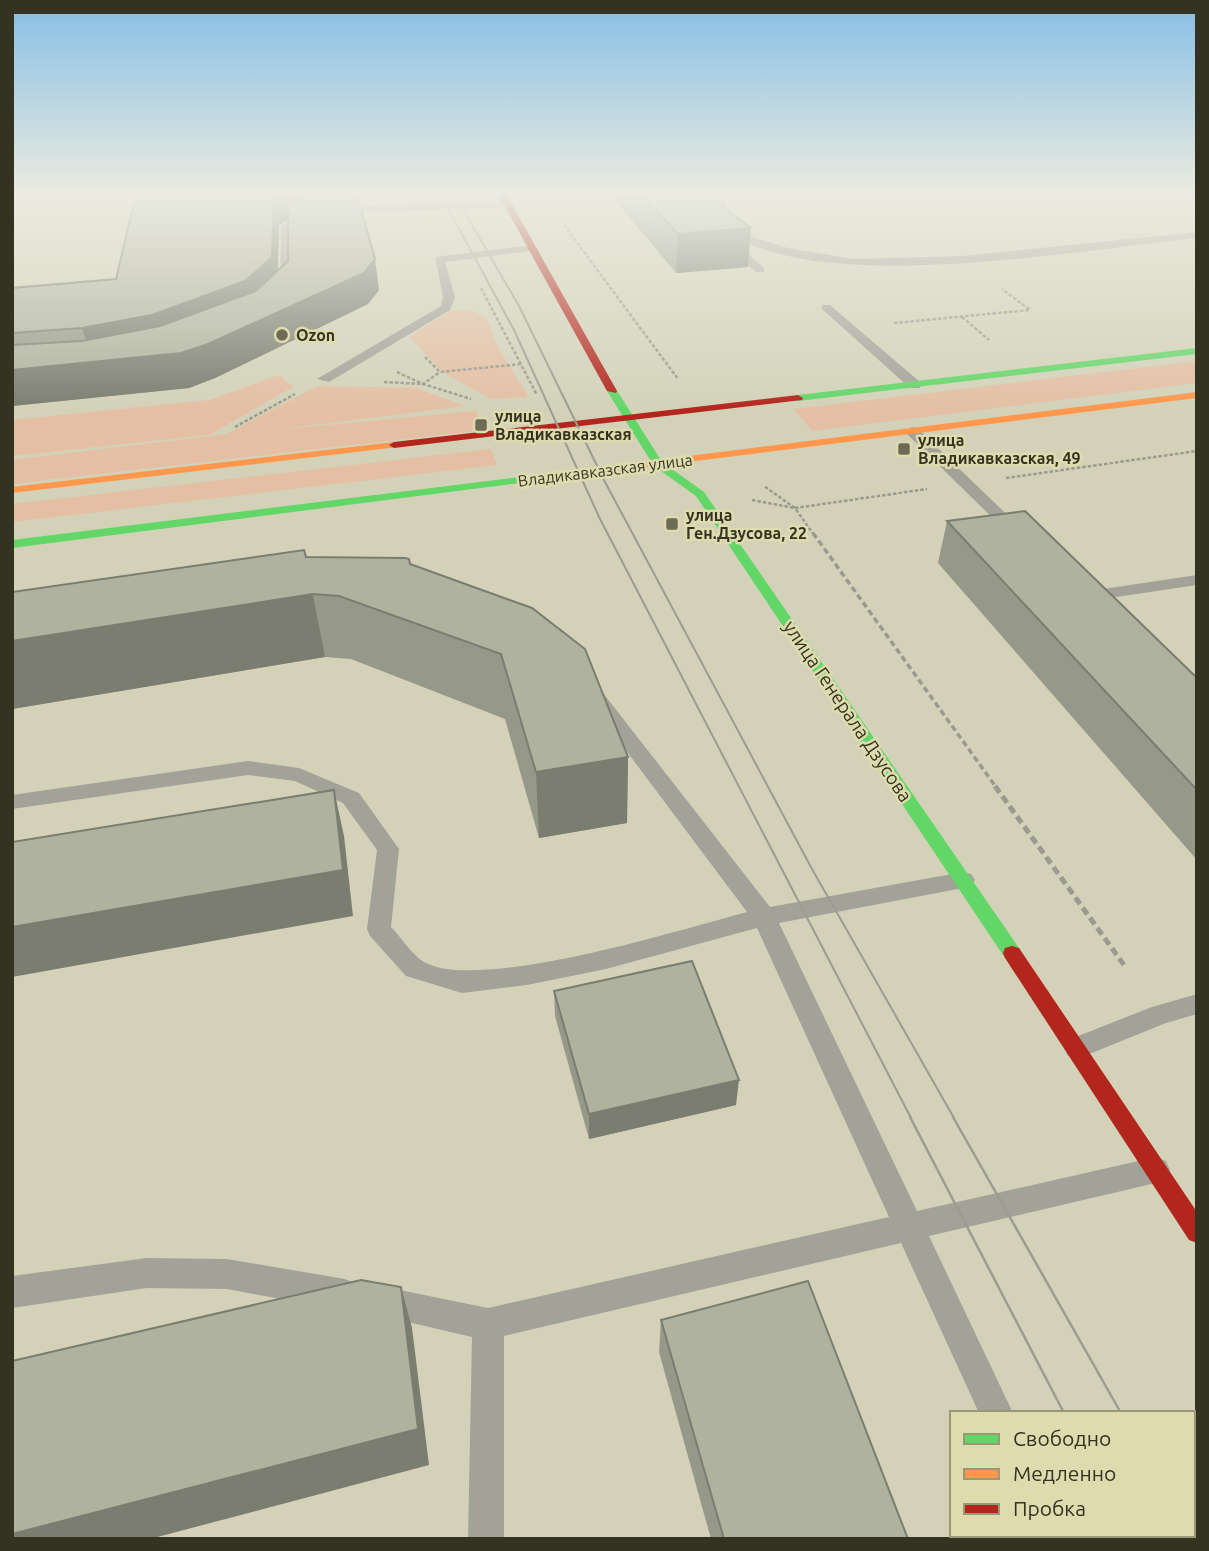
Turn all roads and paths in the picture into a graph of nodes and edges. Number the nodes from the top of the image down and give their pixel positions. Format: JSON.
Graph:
{"nodes":[{"id":1,"x":286,"y":266,"type":"edge"},
{"id":2,"x":441,"y":266,"type":"edge"},
{"id":3,"x":470,"y":266,"type":"edge"},
{"id":4,"x":543,"y":266,"type":"edge"},
{"id":5,"x":595,"y":266,"type":"edge"},
{"id":6,"x":756,"y":266,"type":"edge"},
{"id":7,"x":972,"y":266,"type":"edge"},
{"id":8,"x":760,"y":270,"type":"dead end"},
{"id":9,"x":276,"y":299,"type":"edge"},
{"id":10,"x":827,"y":307,"type":"dead end"},
{"id":11,"x":962,"y":317,"type":"junction"},
{"id":12,"x":850,"y":327,"type":"junction"},
{"id":13,"x":403,"y":334,"type":"junction"},
{"id":14,"x":995,"y":345,"type":"dead end"},
{"id":15,"x":1197,"y":351,"type":"edge"},
{"id":16,"x":522,"y":364,"type":"junction"},
{"id":17,"x":440,"y":372,"type":"junction"},
{"id":18,"x":324,"y":379,"type":"dead end"},
{"id":19,"x":680,"y":381,"type":"dead end"},
{"id":20,"x":423,"y":384,"type":"dead end"},
{"id":21,"x":915,"y":385,"type":"junction"},
{"id":22,"x":1197,"y":395,"type":"edge"},
{"id":23,"x":539,"y":399,"type":"dead end"},
{"id":24,"x":630,"y":419,"type":"junction"},
{"id":25,"x":912,"y":431,"type":"junction"},
{"id":26,"x":1197,"y":451,"type":"edge"},
{"id":27,"x":658,"y":464,"type":"junction"},
{"id":28,"x":1001,"y":478,"type":"dead end"},
{"id":29,"x":756,"y":480,"type":"dead end"},
{"id":30,"x":934,"y":488,"type":"dead end"},
{"id":31,"x":12,"y":490,"type":"edge"},
{"id":32,"x":746,"y":499,"type":"dead end"},
{"id":33,"x":796,"y":508,"type":"junction"},
{"id":34,"x":12,"y":544,"type":"edge"},
{"id":35,"x":1034,"y":550,"type":"edge"},
{"id":36,"x":1197,"y":580,"type":"edge"},
{"id":37,"x":1102,"y":616,"type":"edge"},
{"id":38,"x":578,"y":682,"type":"edge"},
{"id":39,"x":12,"y":802,"type":"edge"},
{"id":40,"x":963,"y":880,"type":"junction"},
{"id":41,"x":764,"y":916,"type":"junction"},
{"id":42,"x":1124,"y":965,"type":"dead end"},
{"id":43,"x":1197,"y":1004,"type":"edge"},
{"id":44,"x":1077,"y":1048,"type":"junction"},
{"id":45,"x":1156,"y":1170,"type":"junction"},
{"id":46,"x":910,"y":1226,"type":"junction"},
{"id":47,"x":1197,"y":1232,"type":"edge"},
{"id":48,"x":12,"y":1292,"type":"edge"},
{"id":49,"x":488,"y":1324,"type":"junction"},
{"id":50,"x":995,"y":1411,"type":"edge"},
{"id":51,"x":486,"y":1539,"type":"edge"}],
"edges":[{"from":1,"to":9,"type":"lane"},
{"from":2,"to":13,"type":"lane"},
{"from":3,"to":16,"type":"path"},
{"from":4,"to":24,"type":"main road","name":"улица Генерала Дзусова"},
{"from":5,"to":19,"type":"path"},
{"from":6,"to":8,"type":"lane"},
{"from":7,"to":11,"type":"path"},
{"from":10,"to":12,"type":"lane"},
{"from":11,"to":12,"type":"path"},
{"from":11,"to":14,"type":"path"},
{"from":12,"to":21,"type":"lane"},
{"from":13,"to":17,"type":"path"},
{"from":13,"to":18,"type":"lane"},
{"from":15,"to":21,"type":"main road"},
{"from":16,"to":17,"type":"path"},
{"from":16,"to":23,"type":"path"},
{"from":17,"to":20,"type":"path"},
{"from":21,"to":24,"type":"main road"},
{"from":22,"to":25,"type":"main road","name":"Владикавказская улица"},
{"from":24,"to":27,"type":"main road","name":"улица Генерала Дзусова"},
{"from":24,"to":31,"type":"main road"},
{"from":25,"to":27,"type":"main road","name":"Владикавказская улица"},
{"from":25,"to":35,"type":"lane"},
{"from":26,"to":28,"type":"path"},
{"from":27,"to":34,"type":"main road","name":"Владикавказская улица"},
{"from":27,"to":40,"type":"main road","name":"улица Генерала Дзусова"},
{"from":29,"to":33,"type":"path"},
{"from":30,"to":33,"type":"path"},
{"from":32,"to":33,"type":"path"},
{"from":33,"to":42,"type":"path"},
{"from":36,"to":37,"type":"lane"},
{"from":38,"to":41,"type":"lane"},
{"from":39,"to":41,"type":"lane"},
{"from":40,"to":41,"type":"lane"},
{"from":40,"to":44,"type":"main road","name":"улица Генерала Дзусова"},
{"from":41,"to":46,"type":"lane"},
{"from":43,"to":44,"type":"lane"},
{"from":44,"to":45,"type":"main road","name":"улица Генерала Дзусова"},
{"from":45,"to":46,"type":"lane"},
{"from":45,"to":47,"type":"main road","name":"улица Генерала Дзусова"},
{"from":46,"to":49,"type":"lane"},
{"from":46,"to":50,"type":"lane"},
{"from":48,"to":49,"type":"lane"},
{"from":49,"to":51,"type":"lane"}]}
